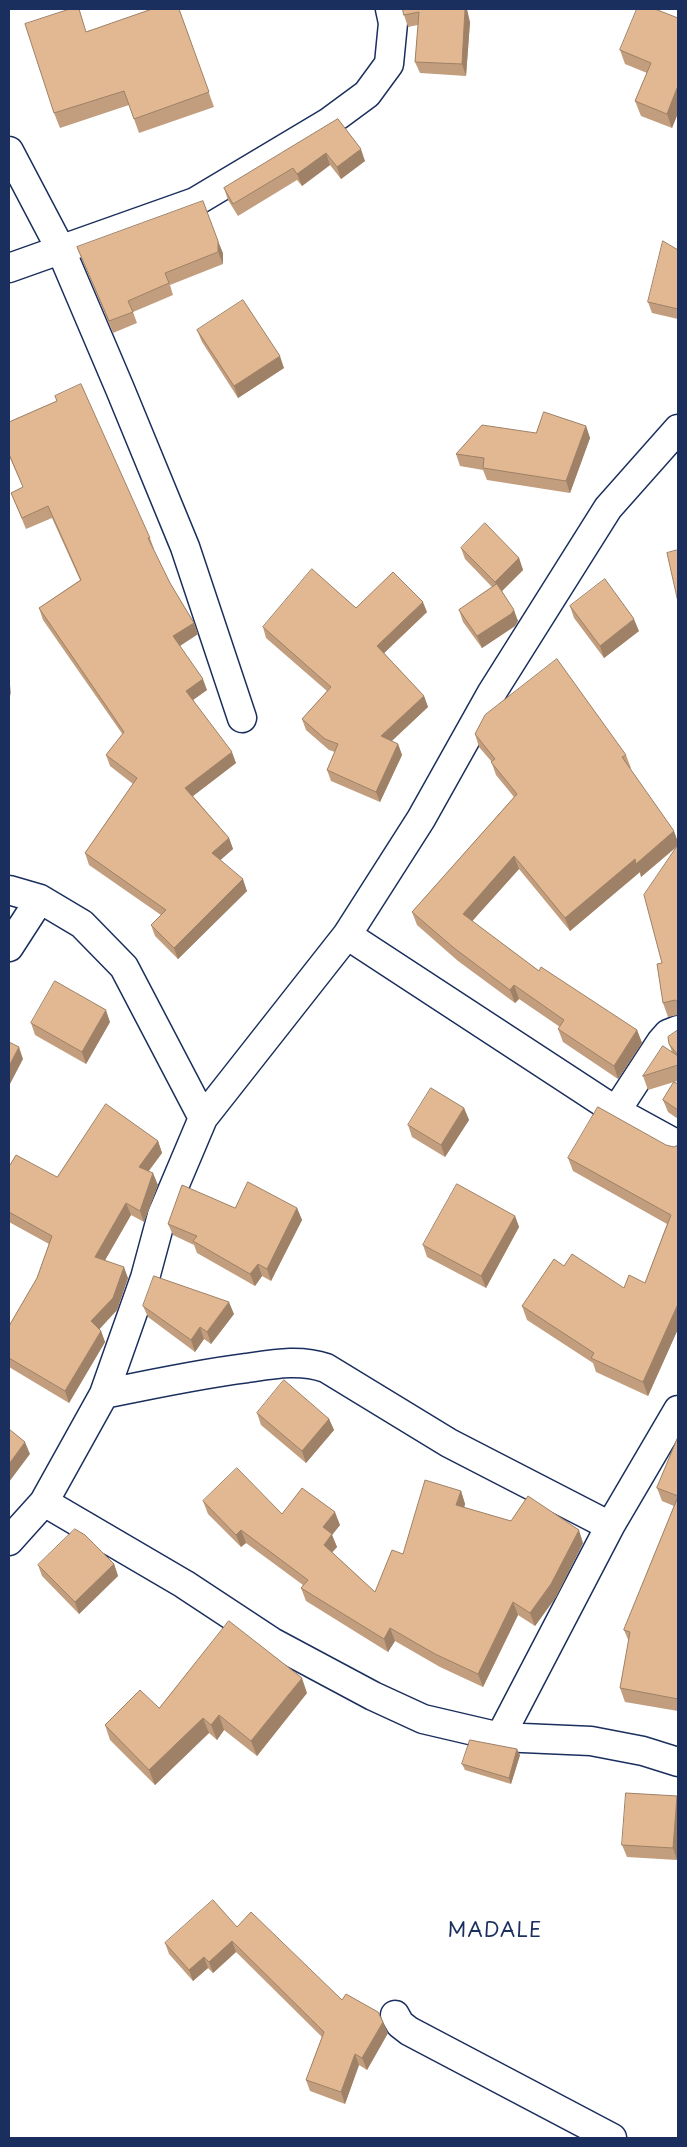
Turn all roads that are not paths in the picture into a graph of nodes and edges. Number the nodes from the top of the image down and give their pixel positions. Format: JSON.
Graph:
{"nodes":[{"id":1,"x":390,"y":9,"type":"edge"},
{"id":2,"x":9,"y":152,"type":"edge"},
{"id":3,"x":60,"y":248,"type":"junction"},
{"id":4,"x":9,"y":268,"type":"edge"},
{"id":5,"x":678,"y":429,"type":"edge"},
{"id":6,"x":242,"y":718,"type":"dead end"},
{"id":7,"x":9,"y":890,"type":"edge"},
{"id":8,"x":40,"y":899,"type":"junction"},
{"id":9,"x":347,"y":935,"type":"junction"},
{"id":10,"x":9,"y":947,"type":"edge"},
{"id":11,"x":678,"y":1030,"type":"edge"},
{"id":12,"x":616,"y":1111,"type":"junction"},
{"id":13,"x":203,"y":1118,"type":"junction"},
{"id":14,"x":678,"y":1145,"type":"edge"},
{"id":15,"x":104,"y":1394,"type":"junction"},
{"id":16,"x":678,"y":1410,"type":"edge"},
{"id":17,"x":44,"y":1502,"type":"junction"},
{"id":18,"x":610,"y":1526,"type":"junction"},
{"id":19,"x":9,"y":1541,"type":"edge"},
{"id":20,"x":500,"y":1737,"type":"junction"},
{"id":21,"x":678,"y":1762,"type":"edge"},
{"id":22,"x":394,"y":2015,"type":"dead end"},
{"id":23,"x":612,"y":2138,"type":"edge"}],
"edges":[{"from":1,"to":3,"type":"street"},
{"from":2,"to":3,"type":"street"},
{"from":3,"to":4,"type":"street"},
{"from":3,"to":6,"type":"street"},
{"from":5,"to":9,"type":"street"},
{"from":7,"to":8,"type":"street"},
{"from":8,"to":10,"type":"street"},
{"from":8,"to":13,"type":"street"},
{"from":9,"to":12,"type":"street"},
{"from":9,"to":13,"type":"street"},
{"from":11,"to":12,"type":"street"},
{"from":12,"to":14,"type":"street"},
{"from":13,"to":15,"type":"street"},
{"from":15,"to":17,"type":"street"},
{"from":15,"to":18,"type":"street"},
{"from":16,"to":18,"type":"street"},
{"from":17,"to":19,"type":"street"},
{"from":17,"to":20,"type":"street"},
{"from":18,"to":20,"type":"street"},
{"from":20,"to":21,"type":"street"},
{"from":22,"to":23,"type":"street"}]}
